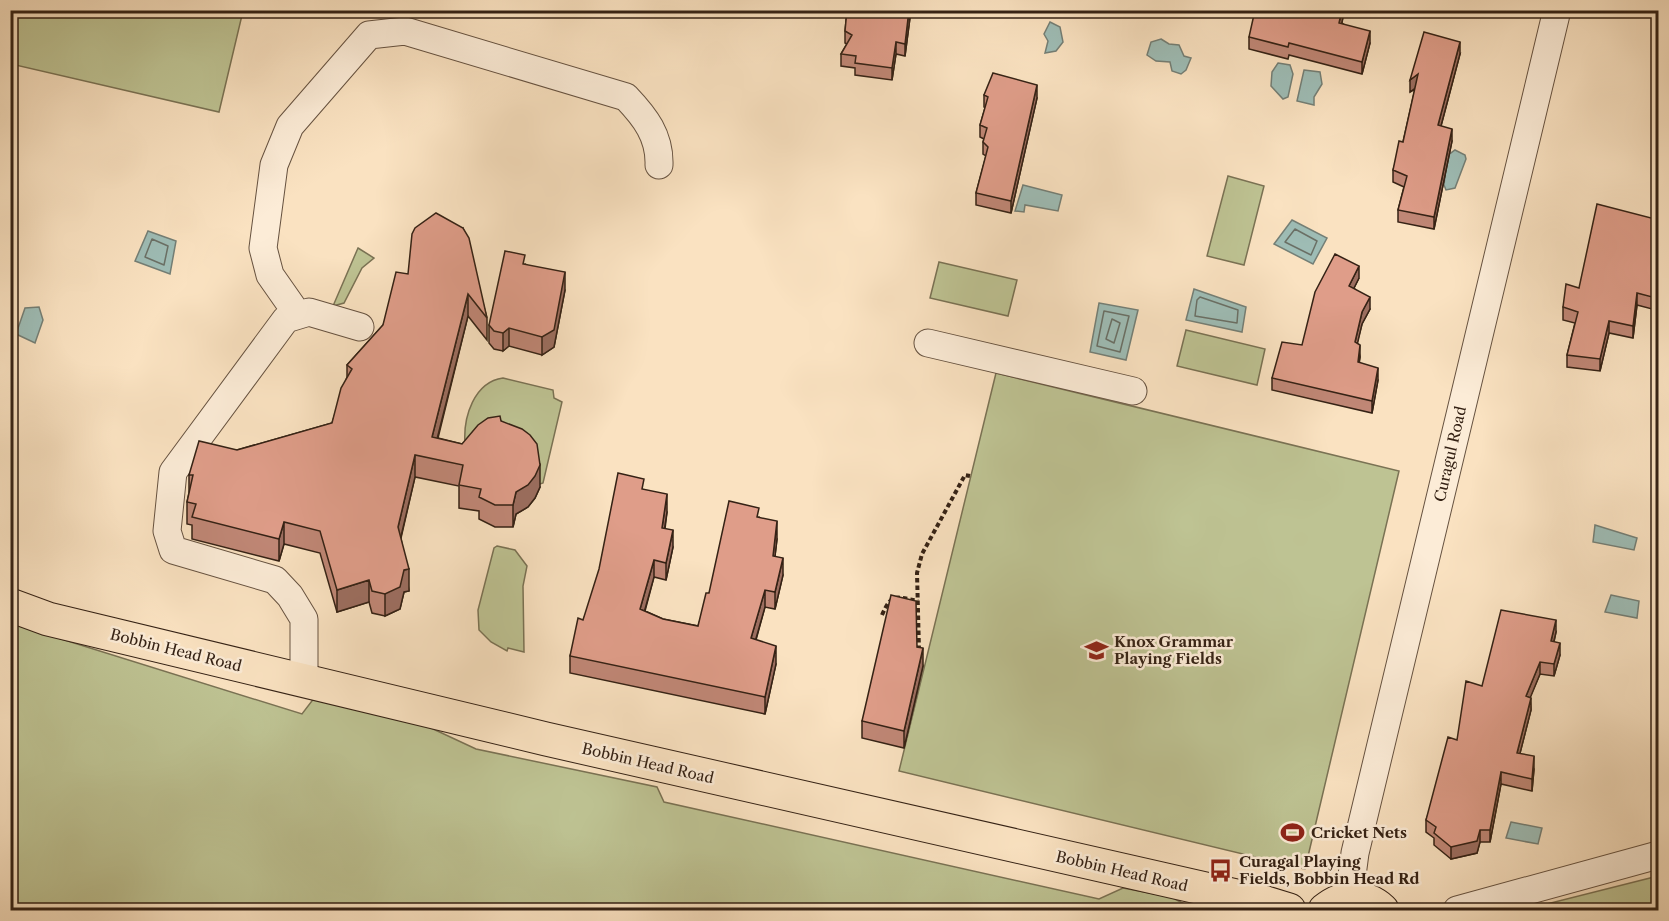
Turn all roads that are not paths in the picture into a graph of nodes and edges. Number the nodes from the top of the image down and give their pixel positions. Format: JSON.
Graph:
{"nodes":[{"id":1,"x":1557,"y":10,"type":"edge"},
{"id":2,"x":659,"y":165,"type":"dead end"},
{"id":3,"x":298,"y":315,"type":"junction"},
{"id":4,"x":360,"y":327,"type":"dead end"},
{"id":5,"x":928,"y":343,"type":"dead end"},
{"id":6,"x":1133,"y":391,"type":"dead end"},
{"id":7,"x":10,"y":605,"type":"edge"},
{"id":8,"x":304,"y":681,"type":"junction"},
{"id":9,"x":1659,"y":855,"type":"edge"},
{"id":10,"x":1337,"y":904,"type":"edge"},
{"id":11,"x":1289,"y":910,"type":"edge"},
{"id":12,"x":1382,"y":910,"type":"edge"},
{"id":13,"x":1457,"y":910,"type":"edge"}],
"edges":[{"from":1,"to":10,"type":"street","name":"Curagul Road"},
{"from":2,"to":3,"type":"street"},
{"from":3,"to":4,"type":"street"},
{"from":3,"to":8,"type":"street"},
{"from":5,"to":6,"type":"street"},
{"from":7,"to":8,"type":"main road","name":"Bobbin Head Road"},
{"from":8,"to":11,"type":"main road","name":"Bobbin Head Road"},
{"from":9,"to":13,"type":"street"},
{"from":10,"to":12,"type":"main road"}]}
